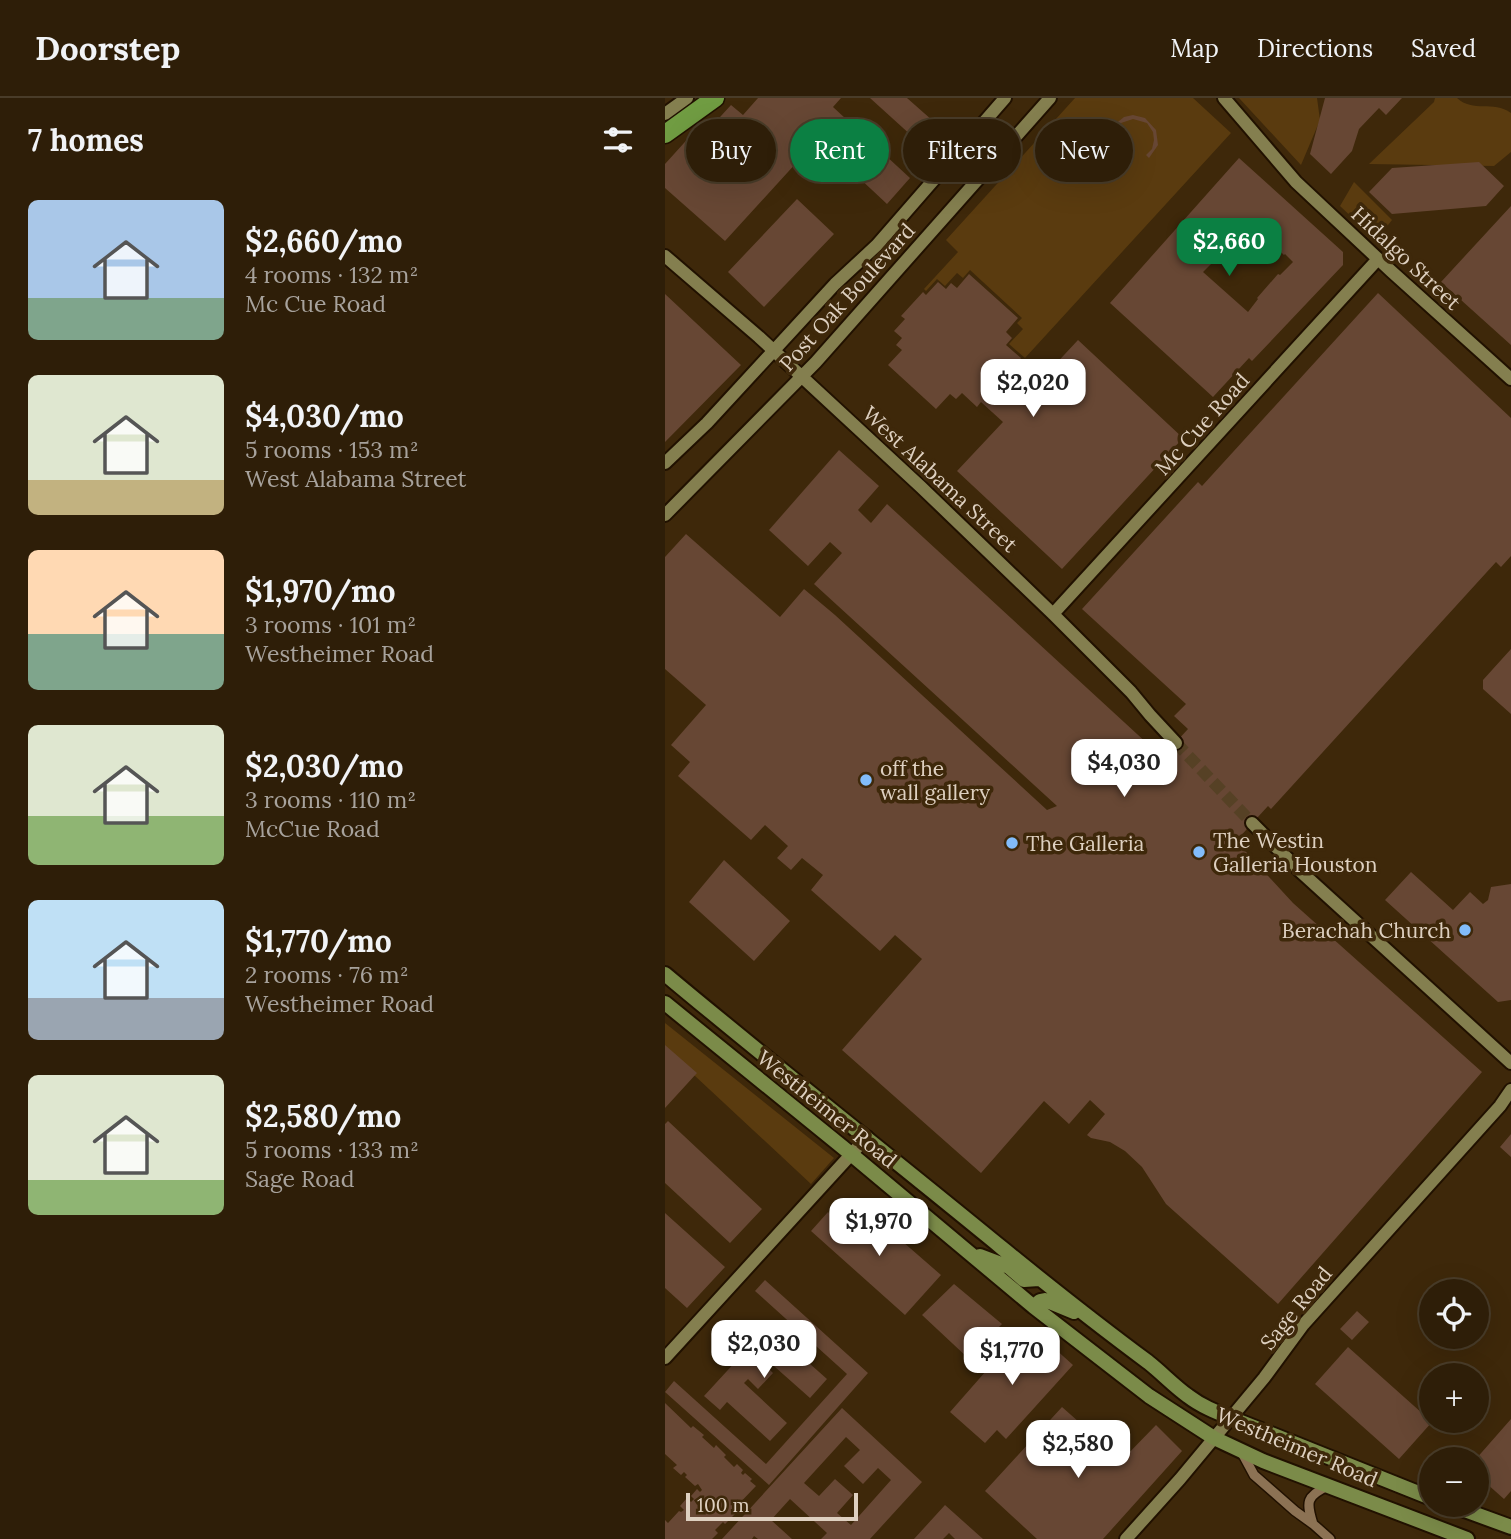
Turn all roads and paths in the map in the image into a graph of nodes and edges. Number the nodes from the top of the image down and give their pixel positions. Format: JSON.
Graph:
{"nodes":[{"id":1,"x":687,"y":98,"type":"edge"},
{"id":2,"x":715,"y":98,"type":"edge"},
{"id":3,"x":1005,"y":98,"type":"edge"},
{"id":4,"x":1050,"y":98,"type":"edge"},
{"id":5,"x":1224,"y":98,"type":"edge"},
{"id":6,"x":665,"y":114,"type":"edge"},
{"id":7,"x":987,"y":119,"type":"edge"},
{"id":8,"x":1021,"y":131,"type":"edge"},
{"id":9,"x":665,"y":134,"type":"edge"},
{"id":10,"x":932,"y":182,"type":"edge"},
{"id":11,"x":976,"y":182,"type":"edge"},
{"id":12,"x":665,"y":256,"type":"edge"},
{"id":13,"x":1378,"y":259,"type":"junction"},
{"id":14,"x":774,"y":351,"type":"junction"},
{"id":15,"x":802,"y":376,"type":"junction"},
{"id":16,"x":1511,"y":379,"type":"edge"},
{"id":17,"x":665,"y":463,"type":"edge"},
{"id":18,"x":665,"y":515,"type":"edge"},
{"id":19,"x":1053,"y":614,"type":"junction"},
{"id":20,"x":1176,"y":743,"type":"tunnel mouth"},
{"id":21,"x":1252,"y":823,"type":"tunnel mouth"},
{"id":22,"x":665,"y":974,"type":"edge"},
{"id":23,"x":665,"y":1003,"type":"edge"},
{"id":24,"x":688,"y":1022,"type":"junction"},
{"id":25,"x":755,"y":1049,"type":"junction"},
{"id":26,"x":1511,"y":1063,"type":"edge"},
{"id":27,"x":1511,"y":1090,"type":"edge"},
{"id":28,"x":1506,"y":1102,"type":"edge"},
{"id":29,"x":867,"y":1138,"type":"junction"},
{"id":30,"x":851,"y":1154,"type":"junction"},
{"id":31,"x":969,"y":1252,"type":"junction"},
{"id":32,"x":1039,"y":1279,"type":"junction"},
{"id":33,"x":1034,"y":1307,"type":"junction"},
{"id":34,"x":1088,"y":1318,"type":"junction"},
{"id":35,"x":665,"y":1358,"type":"edge"},
{"id":36,"x":1231,"y":1418,"type":"junction"},
{"id":37,"x":1214,"y":1438,"type":"junction"},
{"id":38,"x":1240,"y":1450,"type":"junction"},
{"id":39,"x":1328,"y":1486,"type":"junction"},
{"id":40,"x":1419,"y":1493,"type":"edge"},
{"id":41,"x":1484,"y":1517,"type":"edge"},
{"id":42,"x":1313,"y":1524,"type":"junction"},
{"id":43,"x":1511,"y":1527,"type":"edge"},
{"id":44,"x":1126,"y":1539,"type":"edge"},
{"id":45,"x":1330,"y":1539,"type":"edge"},
{"id":46,"x":1467,"y":1539,"type":"edge"}],
"edges":[{"from":1,"to":6,"type":"street"},
{"from":2,"to":9,"type":"highway"},
{"from":3,"to":7,"type":"street","name":"Post Oak Boulevard"},
{"from":4,"to":8,"type":"street","name":"Post Oak Boulevard"},
{"from":5,"to":13,"type":"street","name":"Hidalgo Street"},
{"from":10,"to":14,"type":"street","name":"Post Oak Boulevard"},
{"from":11,"to":15,"type":"street","name":"Post Oak Boulevard"},
{"from":12,"to":14,"type":"street","name":"West Alabama Street"},
{"from":13,"to":16,"type":"street","name":"Hidalgo Street"},
{"from":13,"to":19,"type":"street","name":"Mc Cue Road"},
{"from":14,"to":15,"type":"street","name":"West Alabama Street"},
{"from":14,"to":17,"type":"street","name":"Post Oak Boulevard"},
{"from":15,"to":18,"type":"street","name":"Post Oak Boulevard"},
{"from":15,"to":19,"type":"street","name":"West Alabama Street"},
{"from":19,"to":20,"type":"street","name":"West Alabama Street"},
{"from":21,"to":26,"type":"street"},
{"from":22,"to":25,"type":"main road","name":"Westheimer Road"},
{"from":23,"to":24,"type":"main road","name":"Westheimer Road"},
{"from":24,"to":25,"type":"main road"},
{"from":24,"to":30,"type":"main road","name":"Westheimer Road"},
{"from":25,"to":29,"type":"main road","name":"Westheimer Road"},
{"from":27,"to":28,"type":"street","name":"Sage Road"},
{"from":28,"to":36,"type":"street","name":"Sage Road"},
{"from":29,"to":30,"type":"street"},
{"from":29,"to":32,"type":"main road","name":"Westheimer Road"},
{"from":30,"to":31,"type":"main road","name":"Westheimer Road"},
{"from":30,"to":35,"type":"street"},
{"from":31,"to":32,"type":"main road"},
{"from":31,"to":33,"type":"main road","name":"Westheimer Road"},
{"from":32,"to":34,"type":"main road","name":"Westheimer Road"},
{"from":33,"to":34,"type":"main road"},
{"from":33,"to":37,"type":"main road","name":"Westheimer Road"},
{"from":34,"to":36,"type":"main road","name":"Westheimer Road"},
{"from":36,"to":37,"type":"street","name":"Sage Road"},
{"from":36,"to":40,"type":"main road","name":"Westheimer Road"},
{"from":37,"to":38,"type":"main road","name":"Westheimer Road"},
{"from":37,"to":44,"type":"street","name":"Sage Road"},
{"from":38,"to":39,"type":"main road","name":"Westheimer Road"},
{"from":38,"to":42,"type":"street"},
{"from":39,"to":42,"type":"street"},
{"from":39,"to":46,"type":"main road","name":"Westheimer Road"},
{"from":41,"to":43,"type":"main road"},
{"from":42,"to":45,"type":"street"}]}
